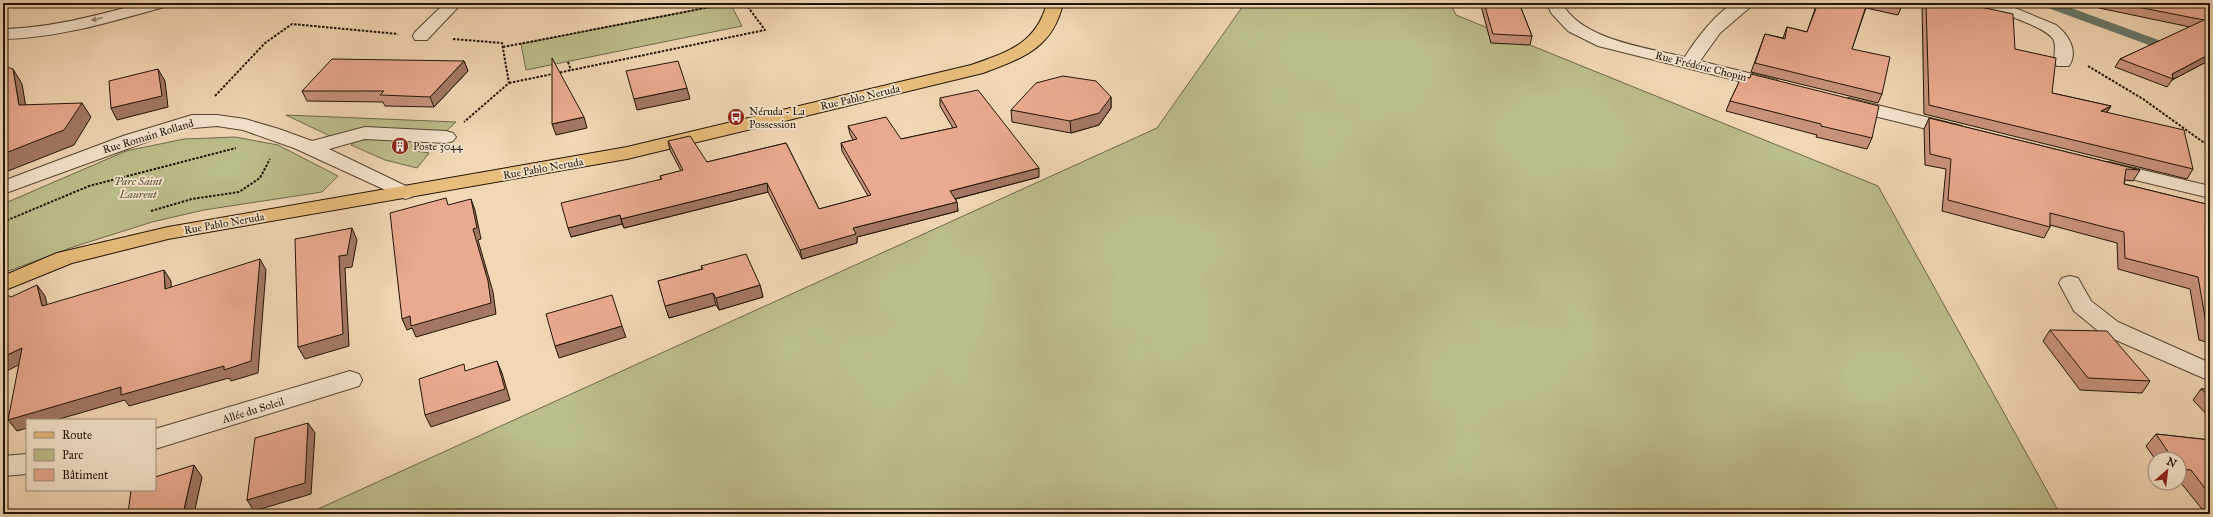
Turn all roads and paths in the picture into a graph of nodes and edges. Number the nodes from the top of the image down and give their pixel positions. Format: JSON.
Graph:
{"nodes":[{"id":1,"x":162,"y":3,"type":"edge"},
{"id":2,"x":454,"y":3,"type":"edge"},
{"id":3,"x":731,"y":3,"type":"edge"},
{"id":4,"x":745,"y":3,"type":"edge"},
{"id":5,"x":1055,"y":3,"type":"edge"},
{"id":6,"x":1554,"y":3,"type":"edge"},
{"id":7,"x":1747,"y":3,"type":"edge"},
{"id":8,"x":1989,"y":3,"type":"edge"},
{"id":9,"x":3,"y":34,"type":"edge"},
{"id":10,"x":24,"y":34,"type":"junction"},
{"id":11,"x":421,"y":36,"type":"junction"},
{"id":12,"x":3,"y":42,"type":"edge"},
{"id":13,"x":502,"y":43,"type":"dead end"},
{"id":14,"x":503,"y":47,"type":"dead end"},
{"id":15,"x":2063,"y":58,"type":"joint"},
{"id":16,"x":568,"y":62,"type":"dead end"},
{"id":17,"x":1690,"y":64,"type":"junction"},
{"id":18,"x":571,"y":70,"type":"junction"},
{"id":19,"x":509,"y":83,"type":"dead end"},
{"id":20,"x":1789,"y":88,"type":"edge"},
{"id":21,"x":1835,"y":100,"type":"edge"},
{"id":22,"x":192,"y":121,"type":"junction"},
{"id":23,"x":1972,"y":135,"type":"edge"},
{"id":24,"x":283,"y":137,"type":"junction"},
{"id":25,"x":446,"y":137,"type":"dead end"},
{"id":26,"x":2210,"y":146,"type":"edge"},
{"id":27,"x":239,"y":148,"type":"dead end"},
{"id":28,"x":309,"y":148,"type":"junction"},
{"id":29,"x":2095,"y":165,"type":"edge"},
{"id":30,"x":3,"y":188,"type":"edge"},
{"id":31,"x":2210,"y":192,"type":"edge"},
{"id":32,"x":406,"y":193,"type":"junction"},
{"id":33,"x":147,"y":212,"type":"dead end"},
{"id":34,"x":3,"y":222,"type":"edge"},
{"id":35,"x":2070,"y":283,"type":"dead end"},
{"id":36,"x":3,"y":284,"type":"edge"},
{"id":37,"x":2210,"y":373,"type":"edge"},
{"id":38,"x":350,"y":380,"type":"dead end"},
{"id":39,"x":156,"y":439,"type":"edge"},
{"id":40,"x":26,"y":464,"type":"edge"},
{"id":41,"x":3,"y":466,"type":"edge"}],
"edges":[{"from":1,"to":10,"type":"street","one_way":true},
{"from":2,"to":11,"type":"street"},
{"from":3,"to":14,"type":"path"},
{"from":4,"to":18,"type":"path"},
{"from":5,"to":32,"type":"main road","name":"Rue Pablo Neruda"},
{"from":6,"to":17,"type":"street","name":"Rue Frédéric Chopin"},
{"from":7,"to":17,"type":"street"},
{"from":8,"to":15,"type":"street"},
{"from":9,"to":10,"type":"street"},
{"from":10,"to":12,"type":"street"},
{"from":11,"to":13,"type":"path"},
{"from":11,"to":22,"type":"path"},
{"from":15,"to":26,"type":"path"},
{"from":16,"to":18,"type":"path"},
{"from":17,"to":20,"type":"street","name":"Rue Frédéric Chopin"},
{"from":18,"to":19,"type":"path"},
{"from":21,"to":23,"type":"street"},
{"from":22,"to":24,"type":"street","name":"Rue Romain Rolland"},
{"from":22,"to":30,"type":"street","name":"Rue Romain Rolland"},
{"from":24,"to":28,"type":"street","name":"Rue Romain Rolland"},
{"from":24,"to":33,"type":"path"},
{"from":25,"to":28,"type":"street"},
{"from":27,"to":34,"type":"path"},
{"from":28,"to":32,"type":"street","name":"Rue Romain Rolland"},
{"from":29,"to":31,"type":"street"},
{"from":32,"to":36,"type":"main road","name":"Rue Pablo Neruda"},
{"from":35,"to":37,"type":"street"},
{"from":38,"to":39,"type":"street","name":"Allée du Soleil"},
{"from":40,"to":41,"type":"street"}]}
